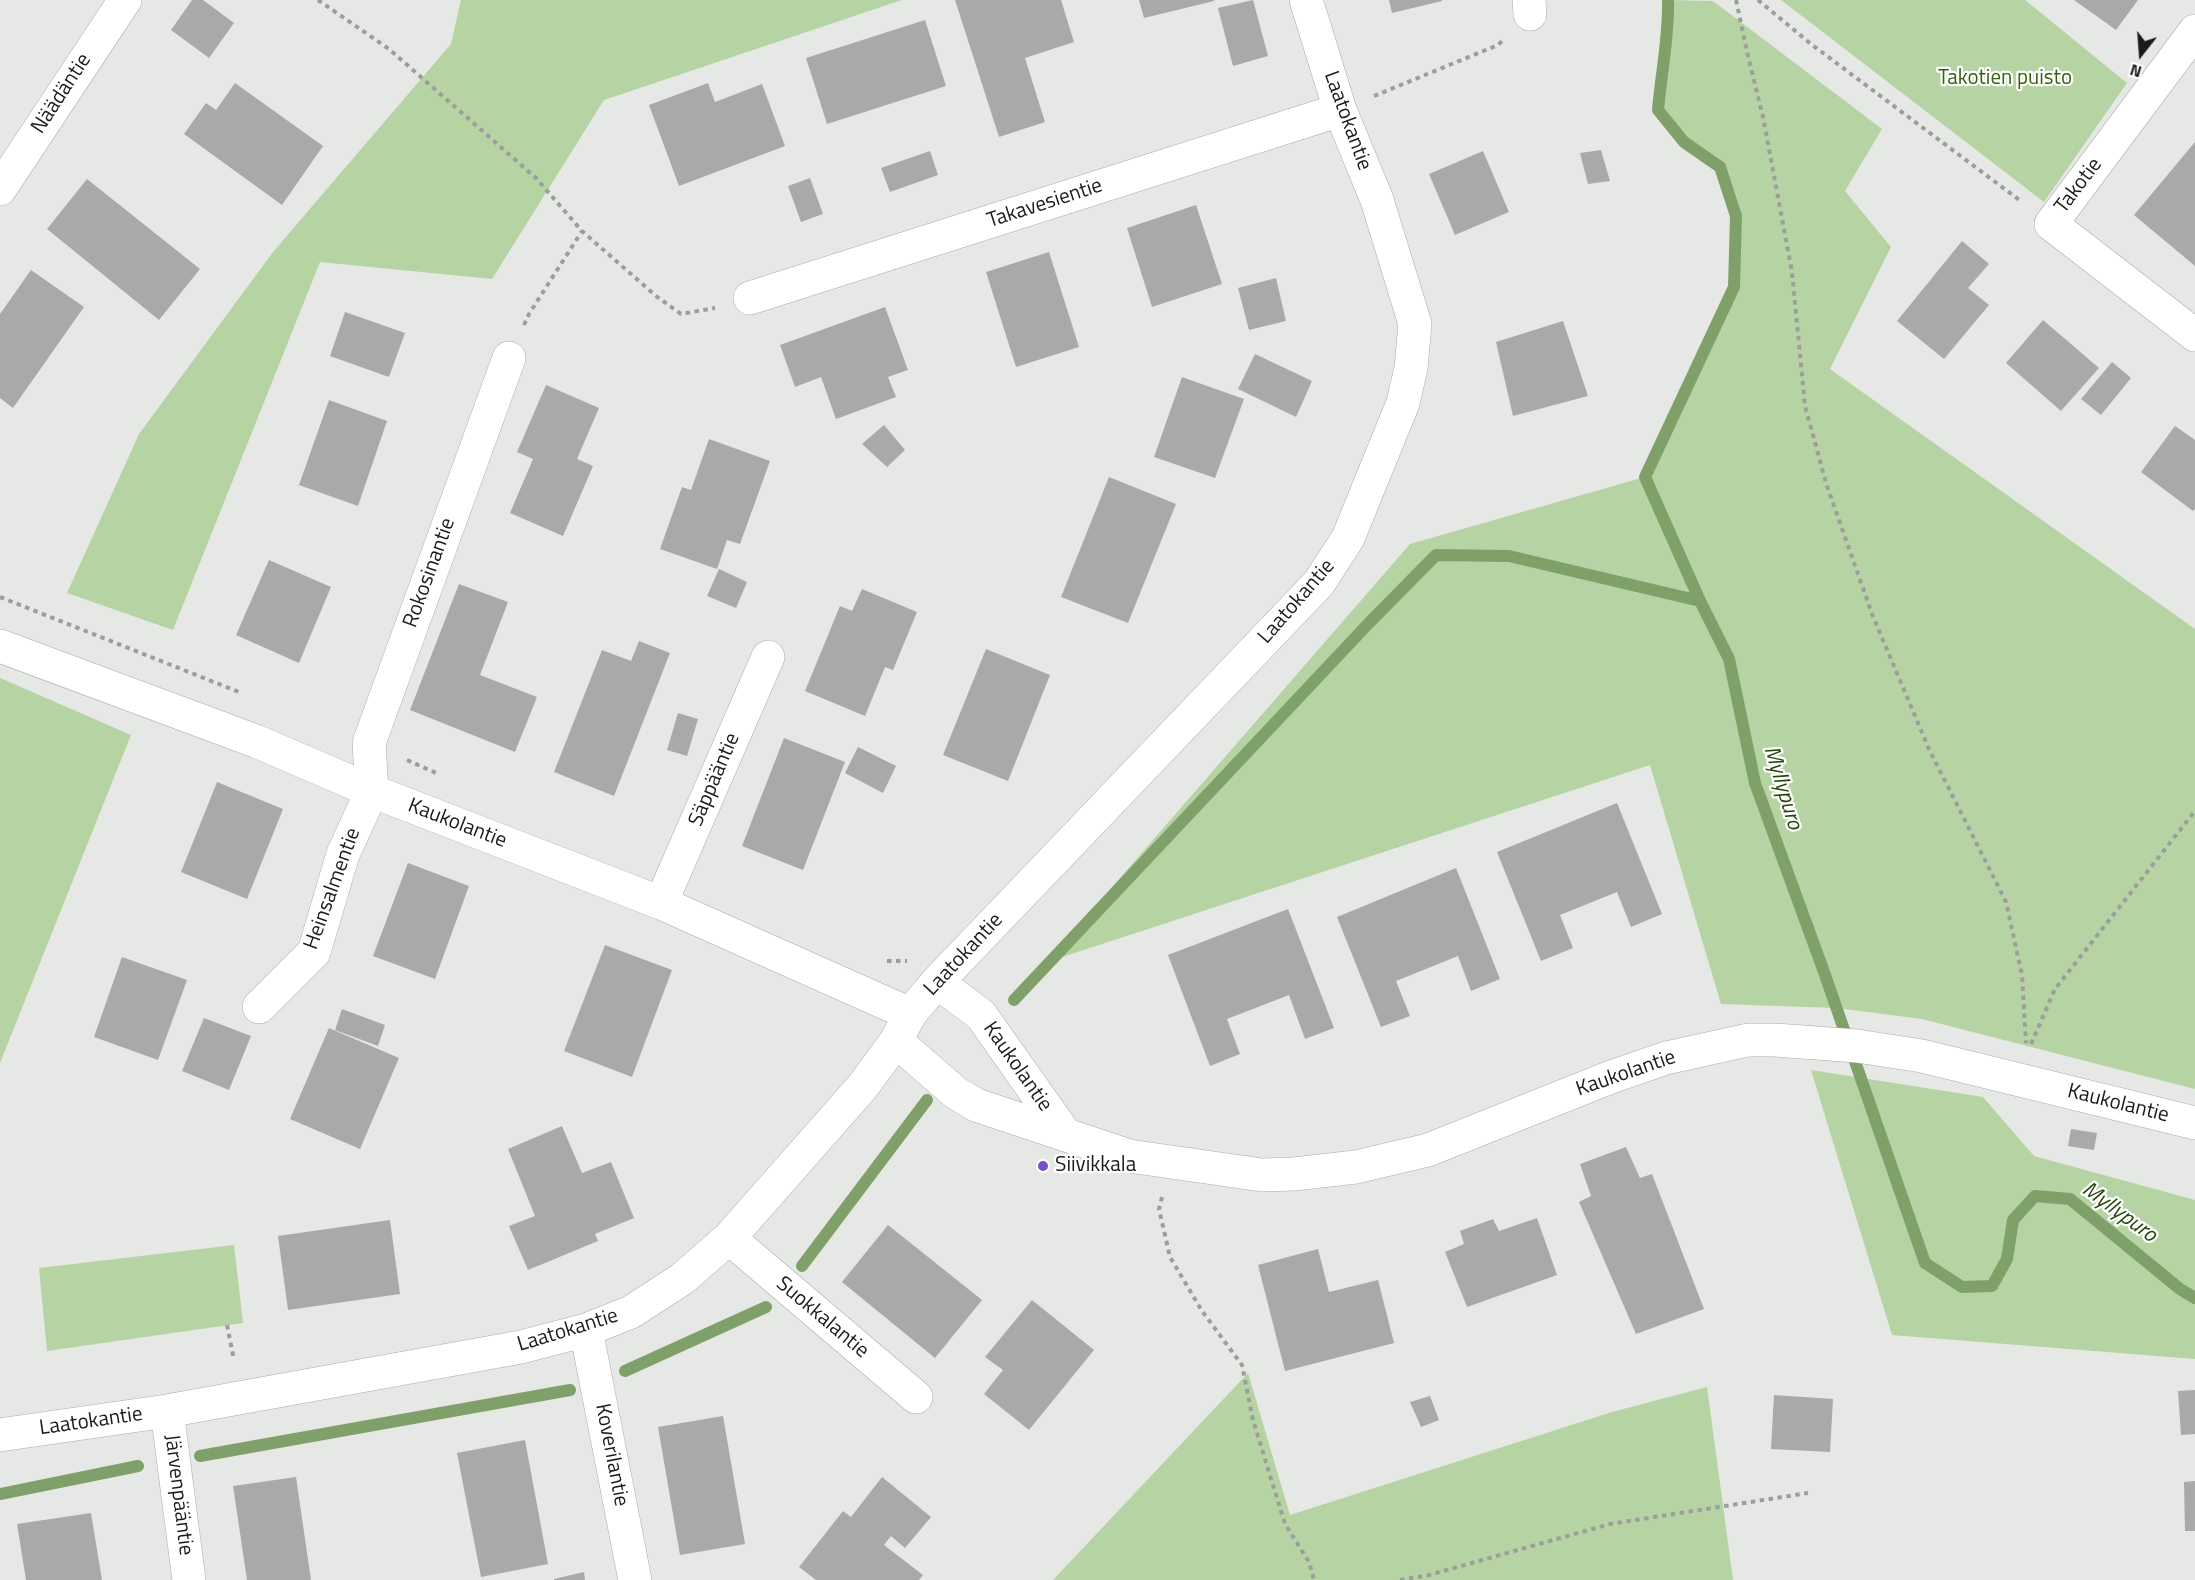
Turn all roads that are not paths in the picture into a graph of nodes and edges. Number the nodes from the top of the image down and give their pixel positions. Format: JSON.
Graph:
{"nodes":[{"id":1,"x":124,"y":0,"type":"edge"},
{"id":2,"x":1306,"y":0,"type":"edge"},
{"id":3,"x":2195,"y":31,"type":"edge"},
{"id":4,"x":1340,"y":110,"type":"junction"},
{"id":5,"x":0,"y":189,"type":"edge"},
{"id":6,"x":750,"y":298,"type":"road end"},
{"id":7,"x":2195,"y":335,"type":"edge"},
{"id":8,"x":509,"y":358,"type":"road end"},
{"id":9,"x":0,"y":646,"type":"edge"},
{"id":10,"x":768,"y":657,"type":"dead end"},
{"id":11,"x":372,"y":791,"type":"junction"},
{"id":12,"x":661,"y":903,"type":"junction"},
{"id":13,"x":937,"y":982,"type":"junction"},
{"id":14,"x":259,"y":1007,"type":"dead end"},
{"id":15,"x":903,"y":1028,"type":"junction"},
{"id":16,"x":2195,"y":1123,"type":"edge"},
{"id":17,"x":1065,"y":1134,"type":"junction"},
{"id":18,"x":729,"y":1238,"type":"junction"},
{"id":19,"x":586,"y":1330,"type":"junction"},
{"id":20,"x":916,"y":1397,"type":"dead end"},
{"id":21,"x":166,"y":1411,"type":"junction"},
{"id":22,"x":0,"y":1435,"type":"edge"},
{"id":23,"x":189,"y":1580,"type":"edge"},
{"id":24,"x":635,"y":1580,"type":"edge"}],
"edges":[{"from":1,"to":5,"type":"street","name":"Näädäntie"},
{"from":2,"to":4,"type":"street","name":"Laatokantie"},
{"from":3,"to":7,"type":"street","name":"Takotie"},
{"from":4,"to":6,"type":"street","name":"Takavesientie"},
{"from":4,"to":13,"type":"street","name":"Laatokantie"},
{"from":8,"to":11,"type":"street","name":"Rokosinantie"},
{"from":9,"to":11,"type":"street","name":"Kaukolantie"},
{"from":10,"to":12,"type":"street","name":"Säppääntie"},
{"from":11,"to":12,"type":"street","name":"Kaukolantie"},
{"from":11,"to":14,"type":"street","name":"Heinsalmentie"},
{"from":12,"to":15,"type":"street","name":"Kaukolantie"},
{"from":13,"to":15,"type":"street","name":"Laatokantie"},
{"from":13,"to":17,"type":"street","name":"Kaukolantie"},
{"from":15,"to":17,"type":"street","name":"Kaukolantie"},
{"from":15,"to":18,"type":"street","name":"Laatokantie"},
{"from":16,"to":17,"type":"street","name":"Kaukolantie"},
{"from":18,"to":19,"type":"street","name":"Laatokantie"},
{"from":18,"to":20,"type":"street","name":"Suokkalantie"},
{"from":19,"to":21,"type":"street","name":"Laatokantie"},
{"from":19,"to":24,"type":"street","name":"Koverilantie"},
{"from":21,"to":22,"type":"street","name":"Laatokantie"},
{"from":21,"to":23,"type":"street","name":"Järvenpääntie"}]}
